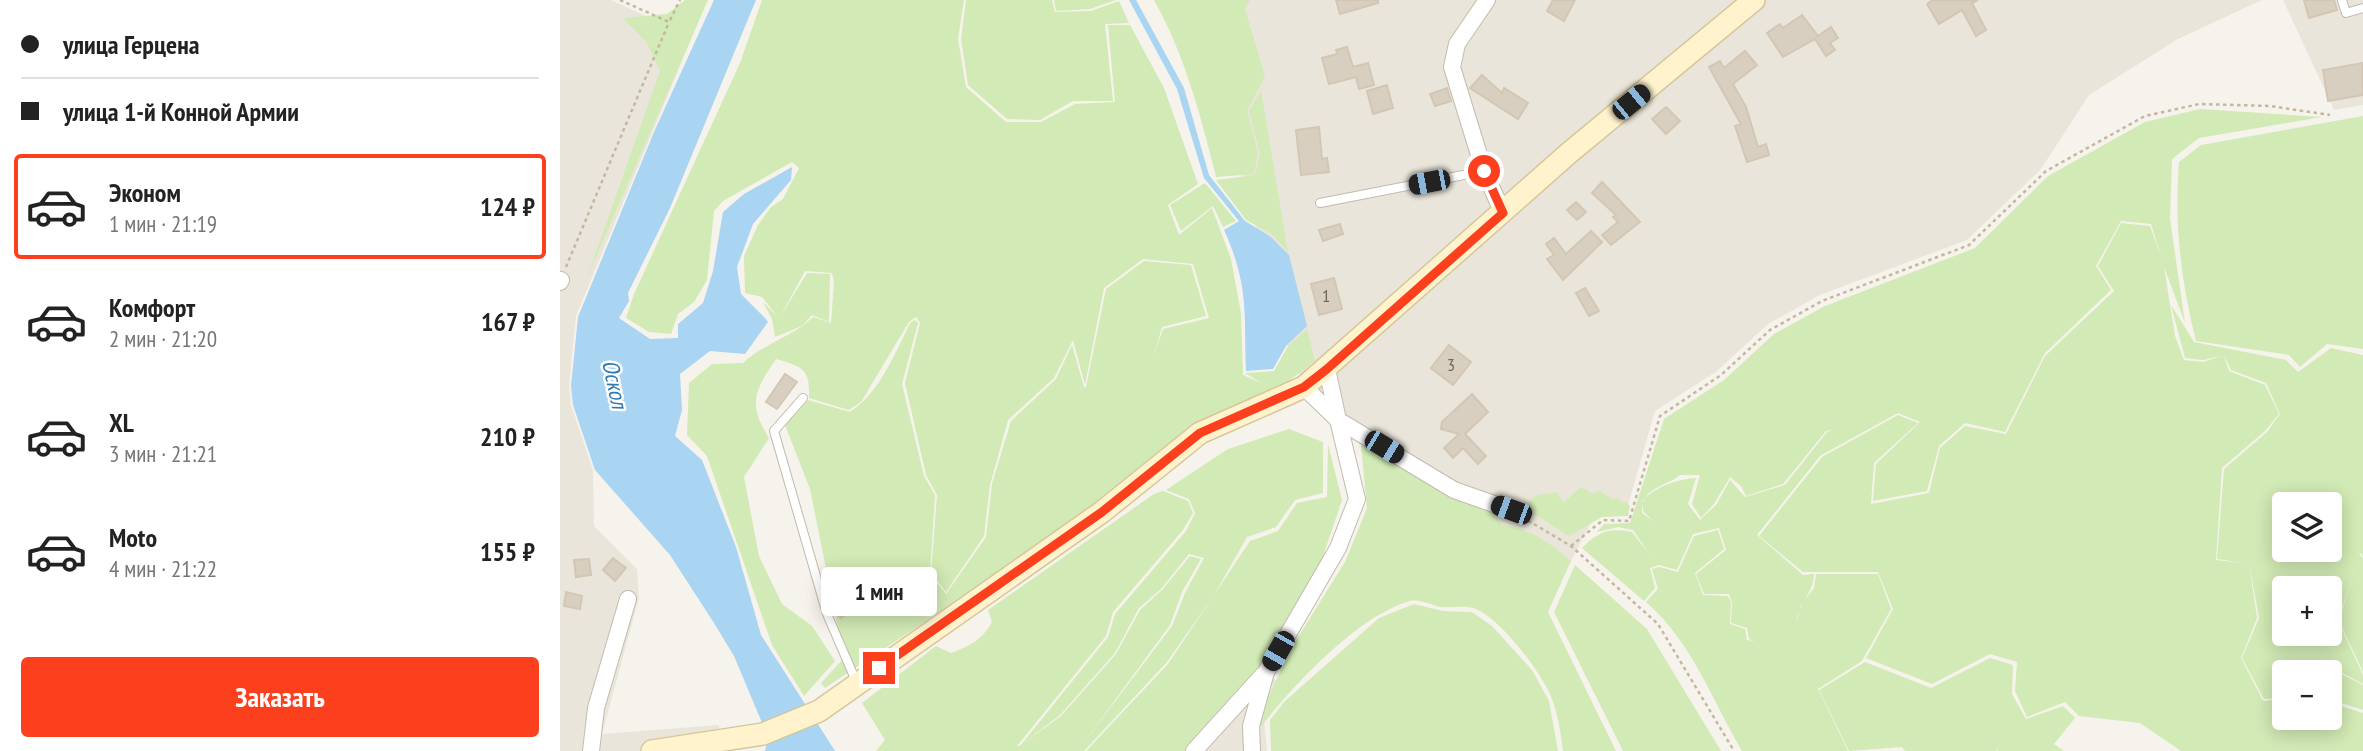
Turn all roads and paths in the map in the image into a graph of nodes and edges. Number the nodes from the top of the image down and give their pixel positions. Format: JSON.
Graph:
{"nodes":[{"id":1,"x":620,"y":0,"type":"edge"},
{"id":2,"x":680,"y":0,"type":"edge"},
{"id":3,"x":1487,"y":0,"type":"edge"},
{"id":4,"x":1755,"y":0,"type":"edge"},
{"id":5,"x":2342,"y":0,"type":"edge"},
{"id":6,"x":2363,"y":8,"type":"edge"},
{"id":7,"x":669,"y":22,"type":"junction"},
{"id":8,"x":2330,"y":115,"type":"dead end"},
{"id":9,"x":1484,"y":171,"type":"junction"},
{"id":10,"x":1320,"y":203,"type":"dead end"},
{"id":11,"x":1503,"y":213,"type":"junction"},
{"id":12,"x":560,"y":281,"type":"edge"},
{"id":13,"x":1327,"y":369,"type":"junction"},
{"id":14,"x":1304,"y":387,"type":"junction"},
{"id":15,"x":803,"y":398,"type":"dead end"},
{"id":16,"x":1338,"y":419,"type":"junction"},
{"id":17,"x":1511,"y":510,"type":"joint"},
{"id":18,"x":1571,"y":546,"type":"junction"},
{"id":19,"x":628,"y":599,"type":"dead end"},
{"id":20,"x":1266,"y":672,"type":"junction"},
{"id":21,"x":858,"y":684,"type":"junction"},
{"id":22,"x":716,"y":746,"type":"edge"},
{"id":23,"x":591,"y":751,"type":"edge"},
{"id":24,"x":652,"y":751,"type":"edge"},
{"id":25,"x":1194,"y":751,"type":"edge"},
{"id":26,"x":1252,"y":751,"type":"edge"},
{"id":27,"x":1734,"y":751,"type":"edge"}],
"edges":[{"from":1,"to":7,"type":"path"},
{"from":2,"to":7,"type":"path"},
{"from":3,"to":9,"type":"street"},
{"from":4,"to":11,"type":"main road"},
{"from":5,"to":6,"type":"lane"},
{"from":7,"to":12,"type":"path"},
{"from":8,"to":18,"type":"path"},
{"from":9,"to":10,"type":"lane"},
{"from":9,"to":11,"type":"street"},
{"from":11,"to":13,"type":"main road"},
{"from":13,"to":14,"type":"main road"},
{"from":13,"to":16,"type":"street"},
{"from":14,"to":16,"type":"street"},
{"from":14,"to":21,"type":"main road"},
{"from":15,"to":21,"type":"lane"},
{"from":16,"to":17,"type":"street"},
{"from":16,"to":20,"type":"street"},
{"from":17,"to":18,"type":"path"},
{"from":18,"to":27,"type":"path"},
{"from":19,"to":23,"type":"street"},
{"from":20,"to":25,"type":"street"},
{"from":20,"to":26,"type":"street"},
{"from":21,"to":22,"type":"main road"},
{"from":22,"to":24,"type":"main road"}]}
